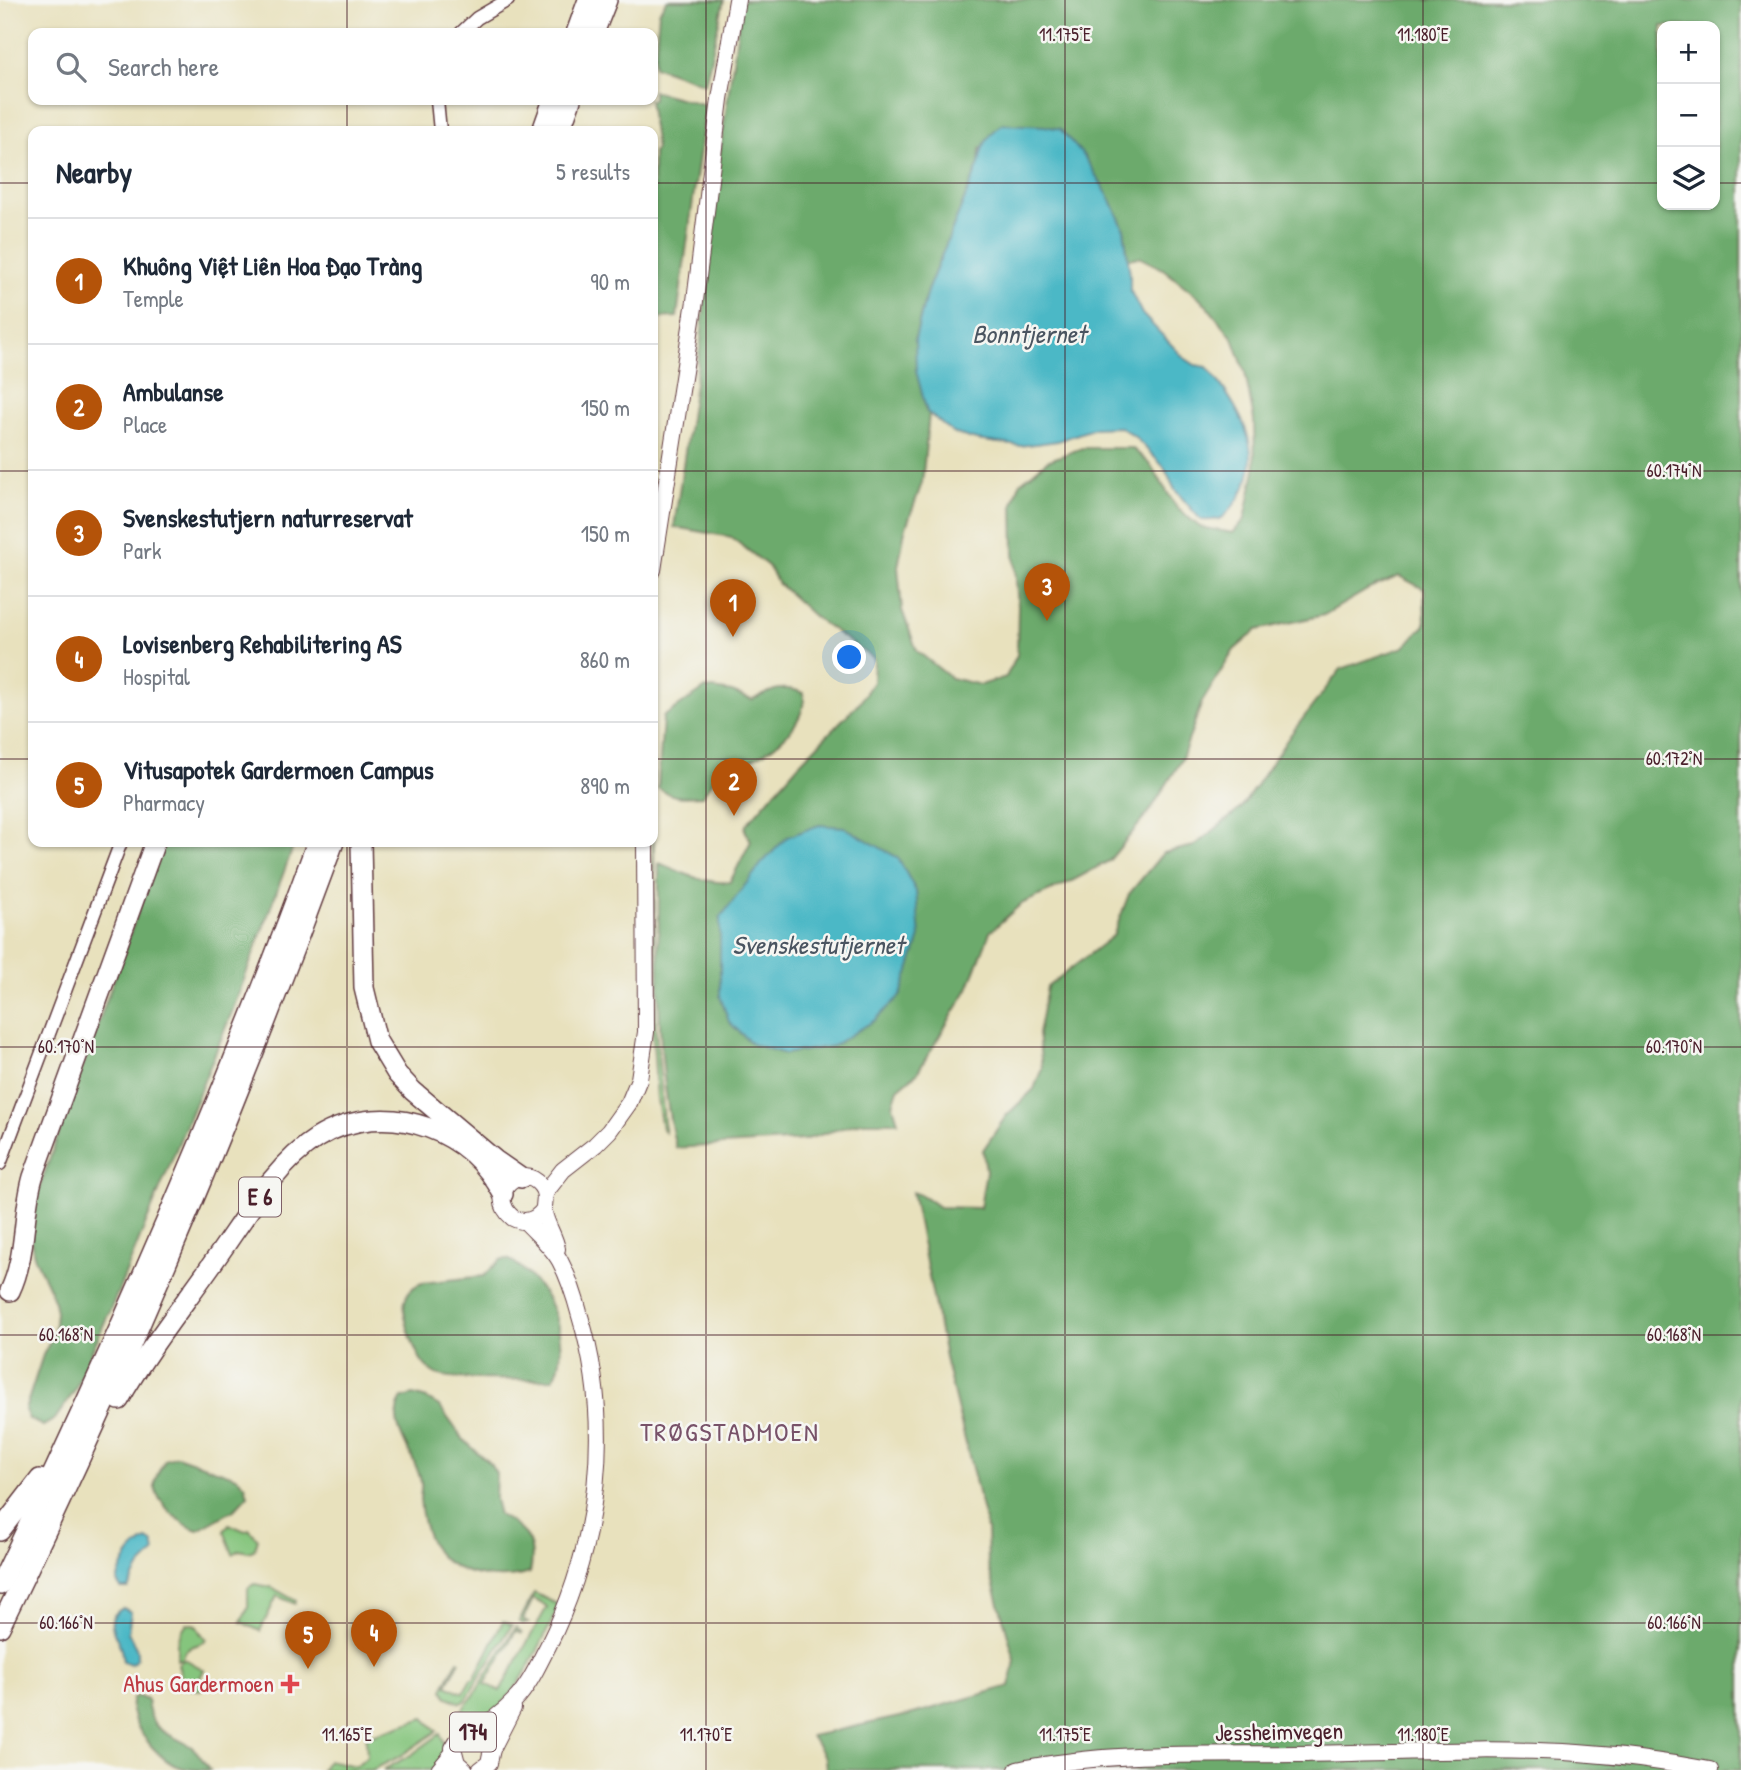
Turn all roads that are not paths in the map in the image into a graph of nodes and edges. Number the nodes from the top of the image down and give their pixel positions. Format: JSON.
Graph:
{"nodes":[{"id":1,"x":508,"y":0,"type":"edge"},
{"id":2,"x":588,"y":0,"type":"edge"},
{"id":3,"x":607,"y":0,"type":"edge"},
{"id":4,"x":737,"y":0,"type":"edge"},
{"id":5,"x":466,"y":28,"type":"edge"},
{"id":6,"x":578,"y":28,"type":"edge"},
{"id":7,"x":596,"y":28,"type":"edge"},
{"id":8,"x":437,"y":105,"type":"edge"},
{"id":9,"x":550,"y":105,"type":"edge"},
{"id":10,"x":569,"y":105,"type":"edge"},
{"id":11,"x":440,"y":126,"type":"edge"},
{"id":12,"x":544,"y":126,"type":"edge"},
{"id":13,"x":562,"y":126,"type":"edge"},
{"id":14,"x":658,"y":538,"type":"edge"},
{"id":15,"x":119,"y":847,"type":"edge"},
{"id":16,"x":153,"y":847,"type":"edge"},
{"id":17,"x":315,"y":847,"type":"edge"},
{"id":18,"x":332,"y":847,"type":"edge"},
{"id":19,"x":361,"y":847,"type":"edge"},
{"id":20,"x":645,"y":847,"type":"edge"},
{"id":21,"x":0,"y":1164,"type":"edge"},
{"id":22,"x":564,"y":1170,"type":"junction"},
{"id":23,"x":526,"y":1178,"type":"junction"},
{"id":24,"x":503,"y":1194,"type":"junction"},
{"id":25,"x":544,"y":1201,"type":"junction"},
{"id":26,"x":525,"y":1222,"type":"junction"},
{"id":27,"x":558,"y":1258,"type":"junction"},
{"id":28,"x":10,"y":1291,"type":"dead end"},
{"id":29,"x":79,"y":1441,"type":"junction"},
{"id":30,"x":0,"y":1531,"type":"edge"},
{"id":31,"x":0,"y":1585,"type":"edge"},
{"id":32,"x":0,"y":1627,"type":"edge"},
{"id":33,"x":516,"y":1699,"type":"junction"},
{"id":34,"x":473,"y":1732,"type":"junction"},
{"id":35,"x":492,"y":1751,"type":"junction"},
{"id":36,"x":453,"y":1753,"type":"junction"},
{"id":37,"x":439,"y":1770,"type":"edge"},
{"id":38,"x":465,"y":1770,"type":"edge"},
{"id":39,"x":480,"y":1770,"type":"edge"},
{"id":40,"x":505,"y":1770,"type":"edge"},
{"id":41,"x":1017,"y":1770,"type":"edge"},
{"id":42,"x":1710,"y":1770,"type":"edge"}],
"edges":[{"from":1,"to":5,"type":"street"},
{"from":2,"to":6,"type":"highway"},
{"from":3,"to":7,"type":"highway"},
{"from":4,"to":14,"type":"main road"},
{"from":8,"to":11,"type":"street"},
{"from":9,"to":12,"type":"highway"},
{"from":10,"to":13,"type":"highway"},
{"from":15,"to":21,"type":"street"},
{"from":16,"to":28,"type":"highway"},
{"from":17,"to":29,"type":"highway","number":"E 6"},
{"from":18,"to":29,"type":"highway","number":"E 6"},
{"from":19,"to":23,"type":"highway"},
{"from":20,"to":22,"type":"main road"},
{"from":22,"to":23,"type":"main road"},
{"from":22,"to":25,"type":"main road"},
{"from":23,"to":24,"type":"main road"},
{"from":23,"to":25,"type":"main road"},
{"from":24,"to":26,"type":"main road"},
{"from":24,"to":29,"type":"highway","number":"E 6"},
{"from":25,"to":26,"type":"main road"},
{"from":25,"to":27,"type":"main road"},
{"from":26,"to":27,"type":"main road"},
{"from":27,"to":33,"type":"main road"},
{"from":29,"to":30,"type":"highway","number":"E 6"},
{"from":29,"to":31,"type":"highway","number":"E 6"},
{"from":29,"to":32,"type":"highway","number":"E 6"},
{"from":33,"to":34,"type":"main road"},
{"from":33,"to":35,"type":"main road"},
{"from":34,"to":35,"type":"main road","number":"174"},
{"from":34,"to":36,"type":"main road","number":"174"},
{"from":35,"to":39,"type":"main road","number":"174"},
{"from":35,"to":40,"type":"main road","number":"174"},
{"from":36,"to":37,"type":"main road","number":"174"},
{"from":36,"to":38,"type":"main road","number":"174"},
{"from":41,"to":42,"type":"main road","name":"Jessheimvegen"}]}
